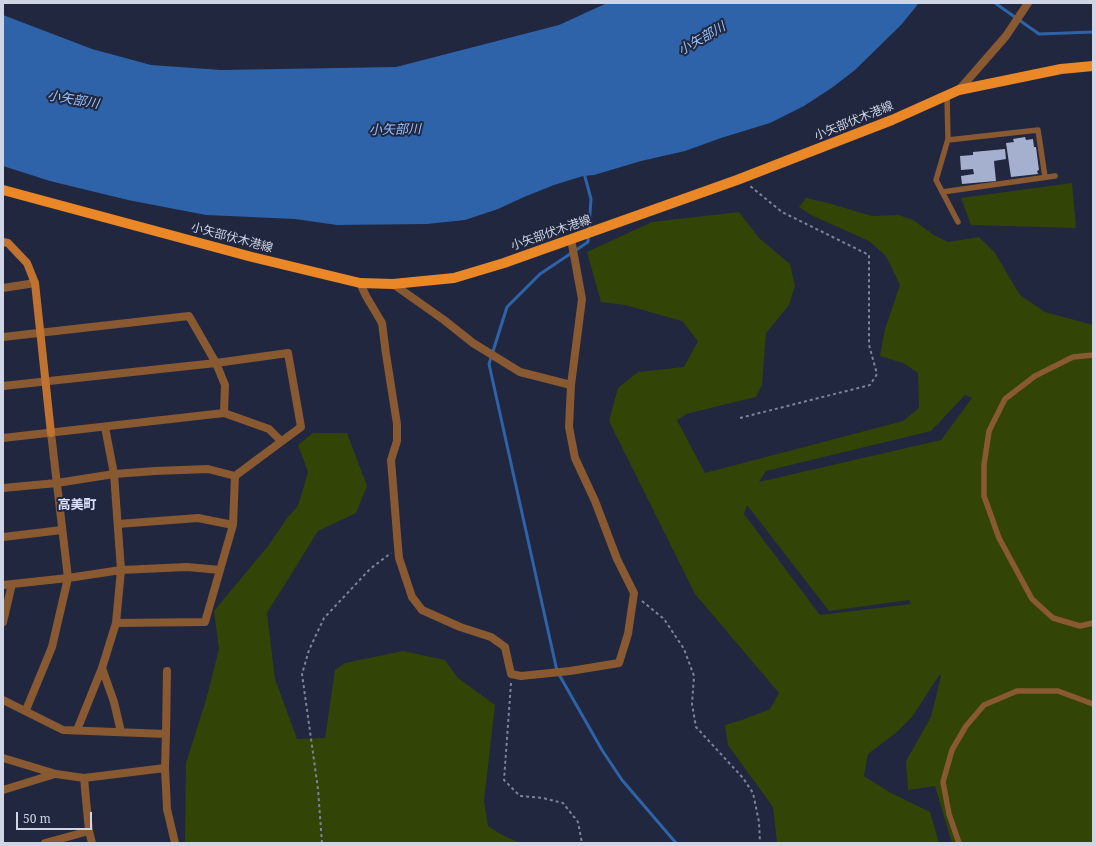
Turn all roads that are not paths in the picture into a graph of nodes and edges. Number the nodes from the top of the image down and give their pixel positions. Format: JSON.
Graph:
{"nodes":[{"id":1,"x":1028,"y":3,"type":"edge"},
{"id":2,"x":1093,"y":66,"type":"edge"},
{"id":3,"x":959,"y":90,"type":"junction"},
{"id":4,"x":947,"y":96,"type":"junction"},
{"id":5,"x":948,"y":140,"type":"junction"},
{"id":6,"x":1055,"y":176,"type":"dead end"},
{"id":7,"x":1045,"y":177,"type":"junction"},
{"id":8,"x":3,"y":190,"type":"edge"},
{"id":9,"x":942,"y":192,"type":"junction"},
{"id":10,"x":958,"y":222,"type":"dead end"},
{"id":11,"x":571,"y":239,"type":"junction"},
{"id":12,"x":3,"y":242,"type":"edge"},
{"id":13,"x":35,"y":283,"type":"junction"},
{"id":14,"x":360,"y":283,"type":"junction"},
{"id":15,"x":394,"y":284,"type":"junction"},
{"id":16,"x":3,"y":288,"type":"edge"},
{"id":17,"x":40,"y":333,"type":"junction"},
{"id":18,"x":3,"y":337,"type":"edge"},
{"id":19,"x":1093,"y":355,"type":"edge"},
{"id":20,"x":216,"y":363,"type":"junction"},
{"id":21,"x":45,"y":382,"type":"junction"},
{"id":22,"x":571,"y":385,"type":"junction"},
{"id":23,"x":3,"y":386,"type":"edge"},
{"id":24,"x":224,"y":413,"type":"junction"},
{"id":25,"x":105,"y":427,"type":"junction"},
{"id":26,"x":51,"y":433,"type":"junction"},
{"id":27,"x":3,"y":438,"type":"edge"},
{"id":28,"x":281,"y":441,"type":"junction"},
{"id":29,"x":114,"y":474,"type":"junction"},
{"id":30,"x":235,"y":476,"type":"junction"},
{"id":31,"x":57,"y":483,"type":"junction"},
{"id":32,"x":3,"y":488,"type":"edge"},
{"id":33,"x":118,"y":524,"type":"junction"},
{"id":34,"x":233,"y":525,"type":"junction"},
{"id":35,"x":62,"y":530,"type":"junction"},
{"id":36,"x":3,"y":537,"type":"edge"},
{"id":37,"x":122,"y":570,"type":"junction"},
{"id":38,"x":220,"y":570,"type":"junction"},
{"id":39,"x":68,"y":578,"type":"junction"},
{"id":40,"x":3,"y":584,"type":"edge"},
{"id":41,"x":12,"y":584,"type":"junction"},
{"id":42,"x":3,"y":622,"type":"edge"},
{"id":43,"x":116,"y":622,"type":"junction"},
{"id":44,"x":1093,"y":623,"type":"edge"},
{"id":45,"x":102,"y":668,"type":"junction"},
{"id":46,"x":167,"y":671,"type":"dead end"},
{"id":47,"x":3,"y":700,"type":"edge"},
{"id":48,"x":1093,"y":704,"type":"edge"},
{"id":49,"x":26,"y":710,"type":"junction"},
{"id":50,"x":77,"y":730,"type":"junction"},
{"id":51,"x":121,"y":732,"type":"junction"},
{"id":52,"x":166,"y":734,"type":"junction"},
{"id":53,"x":3,"y":758,"type":"edge"},
{"id":54,"x":165,"y":768,"type":"junction"},
{"id":55,"x":56,"y":774,"type":"junction"},
{"id":56,"x":84,"y":778,"type":"junction"},
{"id":57,"x":3,"y":790,"type":"edge"},
{"id":58,"x":89,"y":831,"type":"junction"},
{"id":59,"x":45,"y":843,"type":"edge"},
{"id":60,"x":92,"y":843,"type":"edge"},
{"id":61,"x":175,"y":843,"type":"edge"},
{"id":62,"x":959,"y":843,"type":"edge"}],
"edges":[{"from":1,"to":3,"type":"street"},
{"from":2,"to":3,"type":"main road","name":"小矢部伏木港線"},
{"from":3,"to":4,"type":"main road","name":"小矢部伏木港線"},
{"from":4,"to":5,"type":"lane"},
{"from":4,"to":11,"type":"main road","name":"小矢部伏木港線"},
{"from":5,"to":7,"type":"lane"},
{"from":5,"to":9,"type":"lane"},
{"from":6,"to":7,"type":"lane"},
{"from":7,"to":9,"type":"lane"},
{"from":8,"to":14,"type":"main road","name":"小矢部伏木港線"},
{"from":9,"to":10,"type":"lane"},
{"from":11,"to":15,"type":"main road","name":"小矢部伏木港線"},
{"from":11,"to":22,"type":"street"},
{"from":12,"to":13,"type":"street"},
{"from":13,"to":16,"type":"street"},
{"from":13,"to":17,"type":"street"},
{"from":14,"to":15,"type":"main road","name":"小矢部伏木港線"},
{"from":14,"to":22,"type":"street"},
{"from":15,"to":22,"type":"street"},
{"from":17,"to":18,"type":"street"},
{"from":17,"to":20,"type":"street"},
{"from":17,"to":21,"type":"street"},
{"from":19,"to":44,"type":"lane"},
{"from":20,"to":21,"type":"street"},
{"from":20,"to":24,"type":"street"},
{"from":20,"to":28,"type":"street"},
{"from":21,"to":23,"type":"street"},
{"from":21,"to":26,"type":"street"},
{"from":24,"to":25,"type":"street"},
{"from":24,"to":28,"type":"street"},
{"from":25,"to":26,"type":"street"},
{"from":25,"to":29,"type":"street"},
{"from":26,"to":27,"type":"street"},
{"from":26,"to":31,"type":"street"},
{"from":28,"to":30,"type":"street"},
{"from":29,"to":30,"type":"street"},
{"from":29,"to":31,"type":"street"},
{"from":29,"to":33,"type":"street"},
{"from":30,"to":34,"type":"street"},
{"from":31,"to":32,"type":"street"},
{"from":31,"to":35,"type":"street"},
{"from":33,"to":34,"type":"street"},
{"from":33,"to":37,"type":"street"},
{"from":34,"to":38,"type":"street"},
{"from":35,"to":36,"type":"street"},
{"from":35,"to":39,"type":"street"},
{"from":37,"to":38,"type":"street"},
{"from":37,"to":39,"type":"street"},
{"from":37,"to":43,"type":"street"},
{"from":38,"to":43,"type":"street"},
{"from":39,"to":41,"type":"street"},
{"from":39,"to":49,"type":"street"},
{"from":40,"to":41,"type":"street"},
{"from":41,"to":42,"type":"street"},
{"from":43,"to":45,"type":"street"},
{"from":45,"to":50,"type":"street"},
{"from":45,"to":51,"type":"street"},
{"from":46,"to":52,"type":"street"},
{"from":47,"to":49,"type":"street"},
{"from":48,"to":62,"type":"lane"},
{"from":49,"to":50,"type":"street"},
{"from":50,"to":51,"type":"street"},
{"from":51,"to":52,"type":"street"},
{"from":52,"to":54,"type":"street"},
{"from":53,"to":55,"type":"street"},
{"from":54,"to":56,"type":"street"},
{"from":54,"to":61,"type":"street"},
{"from":55,"to":56,"type":"street"},
{"from":55,"to":57,"type":"street"},
{"from":56,"to":58,"type":"street"},
{"from":58,"to":59,"type":"street"},
{"from":58,"to":60,"type":"street"}]}
